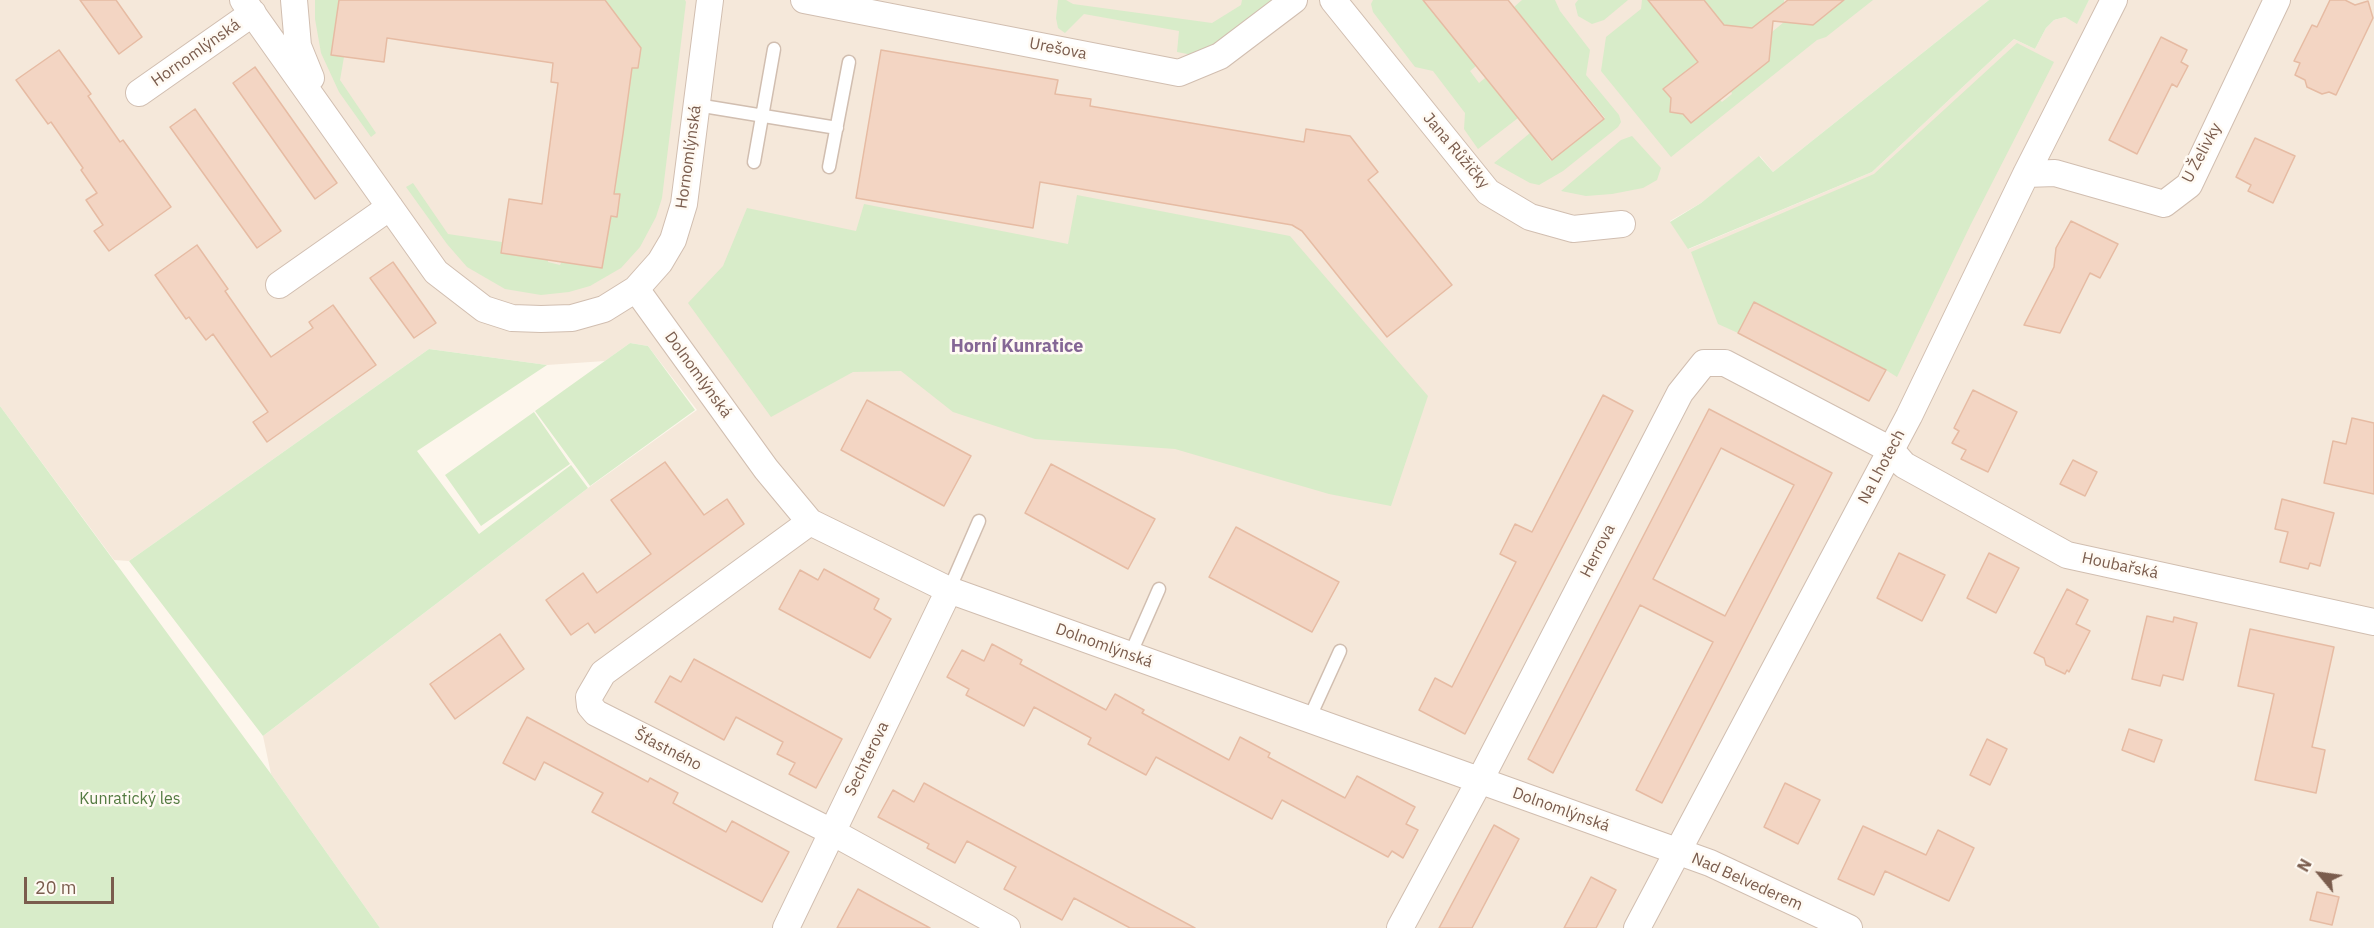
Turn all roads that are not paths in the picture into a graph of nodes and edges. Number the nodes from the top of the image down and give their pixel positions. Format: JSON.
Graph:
{"nodes":[{"id":1,"x":294,"y":0,"type":"edge"},
{"id":2,"x":710,"y":0,"type":"edge"},
{"id":3,"x":804,"y":0,"type":"edge"},
{"id":4,"x":1294,"y":0,"type":"edge"},
{"id":5,"x":1333,"y":0,"type":"edge"},
{"id":6,"x":2114,"y":0,"type":"edge"},
{"id":7,"x":2277,"y":0,"type":"edge"},
{"id":8,"x":248,"y":7,"type":"edge"},
{"id":9,"x":774,"y":49,"type":"dead end"},
{"id":10,"x":849,"y":62,"type":"dead end"},
{"id":11,"x":139,"y":93,"type":"dead end"},
{"id":12,"x":697,"y":105,"type":"junction"},
{"id":13,"x":762,"y":116,"type":"junction"},
{"id":14,"x":328,"y":119,"type":"junction"},
{"id":15,"x":837,"y":128,"type":"junction"},
{"id":16,"x":754,"y":162,"type":"dead end"},
{"id":17,"x":829,"y":168,"type":"dead end"},
{"id":18,"x":2026,"y":174,"type":"junction"},
{"id":19,"x":390,"y":207,"type":"junction"},
{"id":20,"x":1622,"y":224,"type":"dead end"},
{"id":21,"x":279,"y":285,"type":"dead end"},
{"id":22,"x":636,"y":289,"type":"junction"},
{"id":23,"x":1891,"y":450,"type":"junction"},
{"id":24,"x":810,"y":522,"type":"junction"},
{"id":25,"x":979,"y":522,"type":"dead end"},
{"id":26,"x":1159,"y":589,"type":"dead end"},
{"id":27,"x":949,"y":590,"type":"junction"},
{"id":28,"x":2374,"y":621,"type":"edge"},
{"id":29,"x":1340,"y":651,"type":"dead end"},
{"id":30,"x":1130,"y":655,"type":"junction"},
{"id":31,"x":1309,"y":719,"type":"junction"},
{"id":32,"x":1480,"y":780,"type":"junction"},
{"id":33,"x":832,"y":832,"type":"junction"},
{"id":34,"x":1677,"y":853,"type":"junction"},
{"id":35,"x":786,"y":928,"type":"edge"},
{"id":36,"x":1007,"y":928,"type":"edge"},
{"id":37,"x":1400,"y":928,"type":"edge"},
{"id":38,"x":1637,"y":928,"type":"edge"},
{"id":39,"x":1849,"y":928,"type":"edge"}],
"edges":[{"from":1,"to":14,"type":"street"},
{"from":2,"to":12,"type":"street","name":"Hornomlýnská"},
{"from":3,"to":4,"type":"street","name":"Urešova"},
{"from":5,"to":20,"type":"street","name":"Jana Růžičky"},
{"from":6,"to":18,"type":"street","name":"Na Lhotech"},
{"from":7,"to":18,"type":"street","name":"U Želivky"},
{"from":8,"to":11,"type":"street","name":"Hornomlýnská"},
{"from":8,"to":14,"type":"street","name":"Hornomlýnská"},
{"from":9,"to":13,"type":"lane"},
{"from":10,"to":15,"type":"lane"},
{"from":12,"to":13,"type":"lane"},
{"from":12,"to":22,"type":"street","name":"Hornomlýnská"},
{"from":13,"to":15,"type":"lane"},
{"from":13,"to":16,"type":"lane"},
{"from":14,"to":19,"type":"street","name":"Hornomlýnská"},
{"from":15,"to":17,"type":"lane"},
{"from":18,"to":23,"type":"street","name":"Na Lhotech"},
{"from":19,"to":21,"type":"street"},
{"from":19,"to":22,"type":"street","name":"Hornomlýnská"},
{"from":22,"to":24,"type":"street","name":"Dolnomlýnská"},
{"from":23,"to":28,"type":"street","name":"Houbařská"},
{"from":23,"to":32,"type":"street","name":"Herrova"},
{"from":23,"to":34,"type":"street","name":"Na Lhotech"},
{"from":24,"to":27,"type":"street","name":"Dolnomlýnská"},
{"from":24,"to":33,"type":"street","name":"Šťastného"},
{"from":25,"to":27,"type":"lane"},
{"from":26,"to":30,"type":"lane"},
{"from":27,"to":30,"type":"street","name":"Dolnomlýnská"},
{"from":27,"to":33,"type":"street","name":"Sechterova"},
{"from":29,"to":31,"type":"lane"},
{"from":30,"to":31,"type":"street","name":"Dolnomlýnská"},
{"from":31,"to":32,"type":"street","name":"Dolnomlýnská"},
{"from":32,"to":34,"type":"street","name":"Dolnomlýnská"},
{"from":32,"to":37,"type":"street","name":"Herrova"},
{"from":33,"to":35,"type":"street","name":"Sechterova"},
{"from":33,"to":36,"type":"street","name":"Šťastného"},
{"from":34,"to":38,"type":"street","name":"Na Lhotech"},
{"from":34,"to":39,"type":"street","name":"Nad Belvederem"}]}
